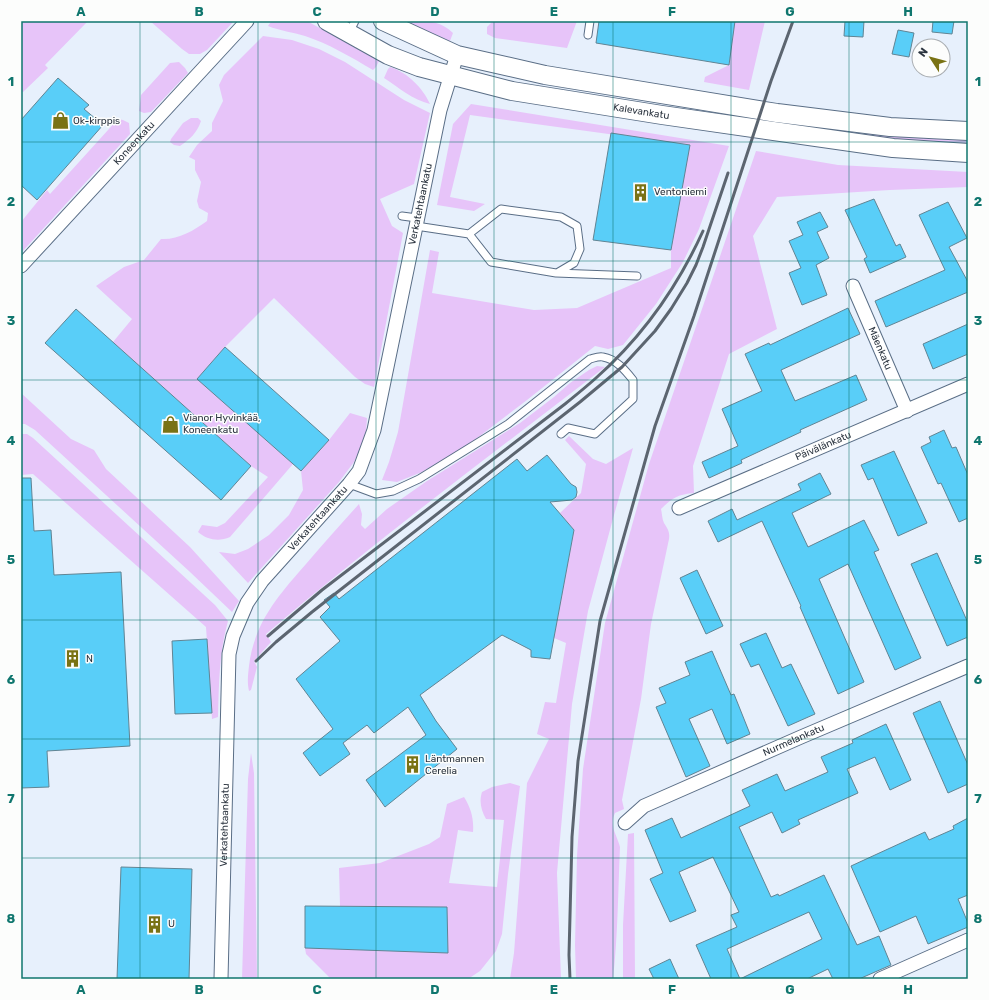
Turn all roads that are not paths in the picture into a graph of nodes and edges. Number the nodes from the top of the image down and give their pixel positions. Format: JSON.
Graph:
{"nodes":[{"id":1,"x":248,"y":21,"type":"edge"},
{"id":2,"x":327,"y":21,"type":"edge"},
{"id":3,"x":383,"y":21,"type":"edge"},
{"id":4,"x":590,"y":21,"type":"edge"},
{"id":5,"x":352,"y":27,"type":"edge"},
{"id":6,"x":588,"y":35,"type":"dead end"},
{"id":7,"x":457,"y":55,"type":"junction"},
{"id":8,"x":451,"y":76,"type":"junction"},
{"id":9,"x":968,"y":131,"type":"edge"},
{"id":10,"x":968,"y":153,"type":"edge"},
{"id":11,"x":402,"y":216,"type":"dead end"},
{"id":12,"x":417,"y":222,"type":"junction"},
{"id":13,"x":469,"y":234,"type":"junction"},
{"id":14,"x":21,"y":266,"type":"edge"},
{"id":15,"x":556,"y":273,"type":"junction"},
{"id":16,"x":637,"y":276,"type":"dead end"},
{"id":17,"x":853,"y":286,"type":"dead end"},
{"id":18,"x":968,"y":384,"type":"edge"},
{"id":19,"x":907,"y":411,"type":"junction"},
{"id":20,"x":561,"y":434,"type":"dead end"},
{"id":21,"x":348,"y":484,"type":"junction"},
{"id":22,"x":679,"y":508,"type":"dead end"},
{"id":23,"x":968,"y":666,"type":"edge"},
{"id":24,"x":625,"y":823,"type":"dead end"},
{"id":25,"x":968,"y":940,"type":"edge"},
{"id":26,"x":221,"y":979,"type":"edge"},
{"id":27,"x":880,"y":979,"type":"edge"}],
"edges":[{"from":1,"to":14,"type":"street","name":"Koneenkatu"},
{"from":2,"to":5,"type":"main road","name":"Kalevankatu"},
{"from":3,"to":7,"type":"main road","name":"Kalevankatu"},
{"from":4,"to":6,"type":"lane"},
{"from":5,"to":8,"type":"main road","name":"Kalevankatu"},
{"from":7,"to":8,"type":"street","name":"Verkatehtaankatu"},
{"from":7,"to":9,"type":"main road","name":"Kalevankatu"},
{"from":8,"to":10,"type":"main road","name":"Kalevankatu"},
{"from":8,"to":12,"type":"street","name":"Verkatehtaankatu"},
{"from":11,"to":12,"type":"lane"},
{"from":12,"to":13,"type":"lane"},
{"from":12,"to":21,"type":"street","name":"Verkatehtaankatu"},
{"from":13,"to":15,"type":"lane"},
{"from":13,"to":15,"type":"lane"},
{"from":15,"to":16,"type":"lane"},
{"from":17,"to":19,"type":"street","name":"Mäenkatu"},
{"from":18,"to":19,"type":"street","name":"Päivälänkatu"},
{"from":19,"to":22,"type":"street","name":"Päivälänkatu"},
{"from":20,"to":21,"type":"lane"},
{"from":21,"to":26,"type":"street","name":"Verkatehtaankatu"},
{"from":23,"to":24,"type":"street","name":"Nurmelankatu"},
{"from":25,"to":27,"type":"street"}]}
